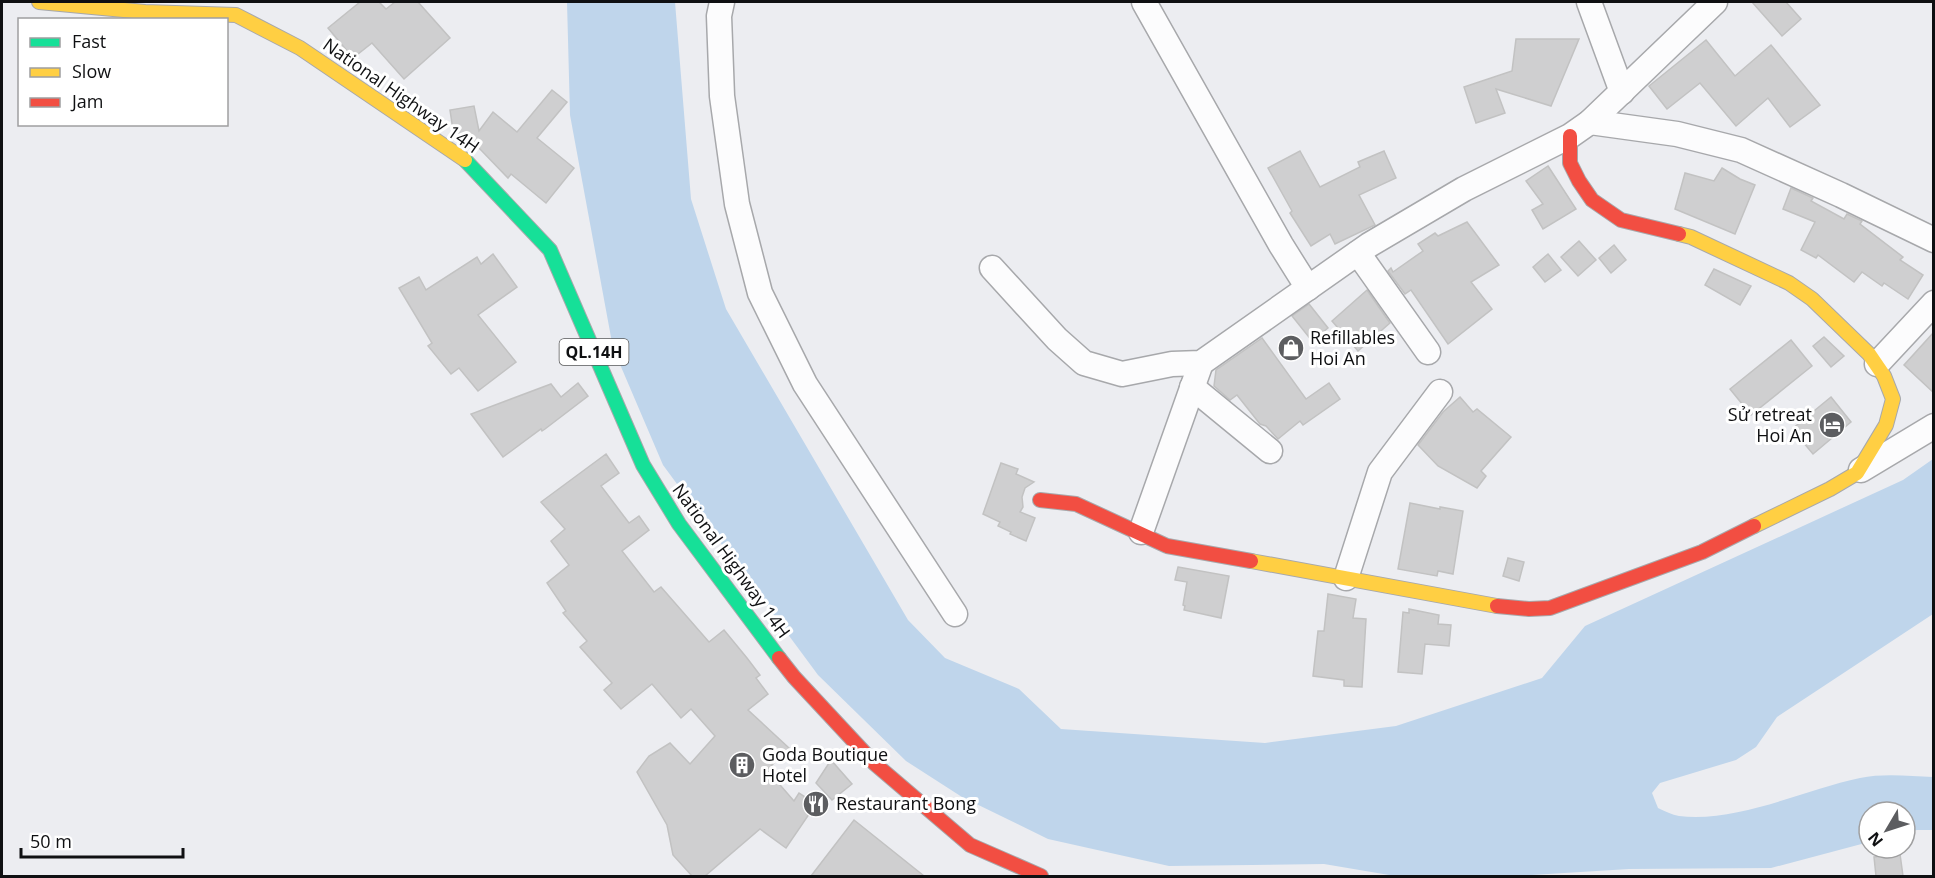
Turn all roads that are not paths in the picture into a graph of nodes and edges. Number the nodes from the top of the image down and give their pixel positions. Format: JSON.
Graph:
{"nodes":[{"id":1,"x":39,"y":2,"type":"edge"},
{"id":2,"x":722,"y":2,"type":"edge"},
{"id":3,"x":1144,"y":2,"type":"edge"},
{"id":4,"x":1589,"y":2,"type":"edge"},
{"id":5,"x":1715,"y":2,"type":"edge"},
{"id":6,"x":235,"y":8,"type":"edge"},
{"id":7,"x":1622,"y":92,"type":"junction"},
{"id":8,"x":1590,"y":122,"type":"junction"},
{"id":9,"x":1569,"y":136,"type":"junction"},
{"id":10,"x":1934,"y":240,"type":"edge"},
{"id":11,"x":1358,"y":254,"type":"junction"},
{"id":12,"x":992,"y":268,"type":"dead end"},
{"id":13,"x":1308,"y":288,"type":"junction"},
{"id":14,"x":1934,"y":303,"type":"edge"},
{"id":15,"x":1428,"y":352,"type":"dead end"},
{"id":16,"x":1200,"y":363,"type":"junction"},
{"id":17,"x":1877,"y":364,"type":"junction"},
{"id":18,"x":1192,"y":387,"type":"junction"},
{"id":19,"x":1440,"y":392,"type":"dead end"},
{"id":20,"x":1934,"y":426,"type":"edge"},
{"id":21,"x":1270,"y":451,"type":"dead end"},
{"id":22,"x":1857,"y":473,"type":"junction"},
{"id":23,"x":1040,"y":500,"type":"dead end"},
{"id":24,"x":1141,"y":532,"type":"junction"},
{"id":25,"x":1346,"y":578,"type":"junction"},
{"id":26,"x":955,"y":614,"type":"dead end"},
{"id":27,"x":1041,"y":876,"type":"edge"}],
"edges":[{"from":1,"to":6,"type":"main road","name":"National Highway 14H","number":"QL.14H"},
{"from":2,"to":26,"type":"street"},
{"from":3,"to":13,"type":"street"},
{"from":4,"to":7,"type":"street"},
{"from":5,"to":7,"type":"street"},
{"from":6,"to":27,"type":"main road","name":"National Highway 14H","number":"QL.14H"},
{"from":7,"to":8,"type":"street"},
{"from":8,"to":9,"type":"street"},
{"from":8,"to":10,"type":"street"},
{"from":9,"to":11,"type":"street"},
{"from":9,"to":17,"type":"main road"},
{"from":11,"to":13,"type":"street"},
{"from":11,"to":15,"type":"street"},
{"from":12,"to":16,"type":"street"},
{"from":13,"to":16,"type":"street"},
{"from":14,"to":17,"type":"street"},
{"from":16,"to":18,"type":"street"},
{"from":17,"to":22,"type":"main road"},
{"from":18,"to":21,"type":"street"},
{"from":18,"to":24,"type":"street"},
{"from":19,"to":25,"type":"street"},
{"from":20,"to":22,"type":"street"},
{"from":22,"to":25,"type":"main road"},
{"from":23,"to":24,"type":"main road"},
{"from":24,"to":25,"type":"main road"}]}
